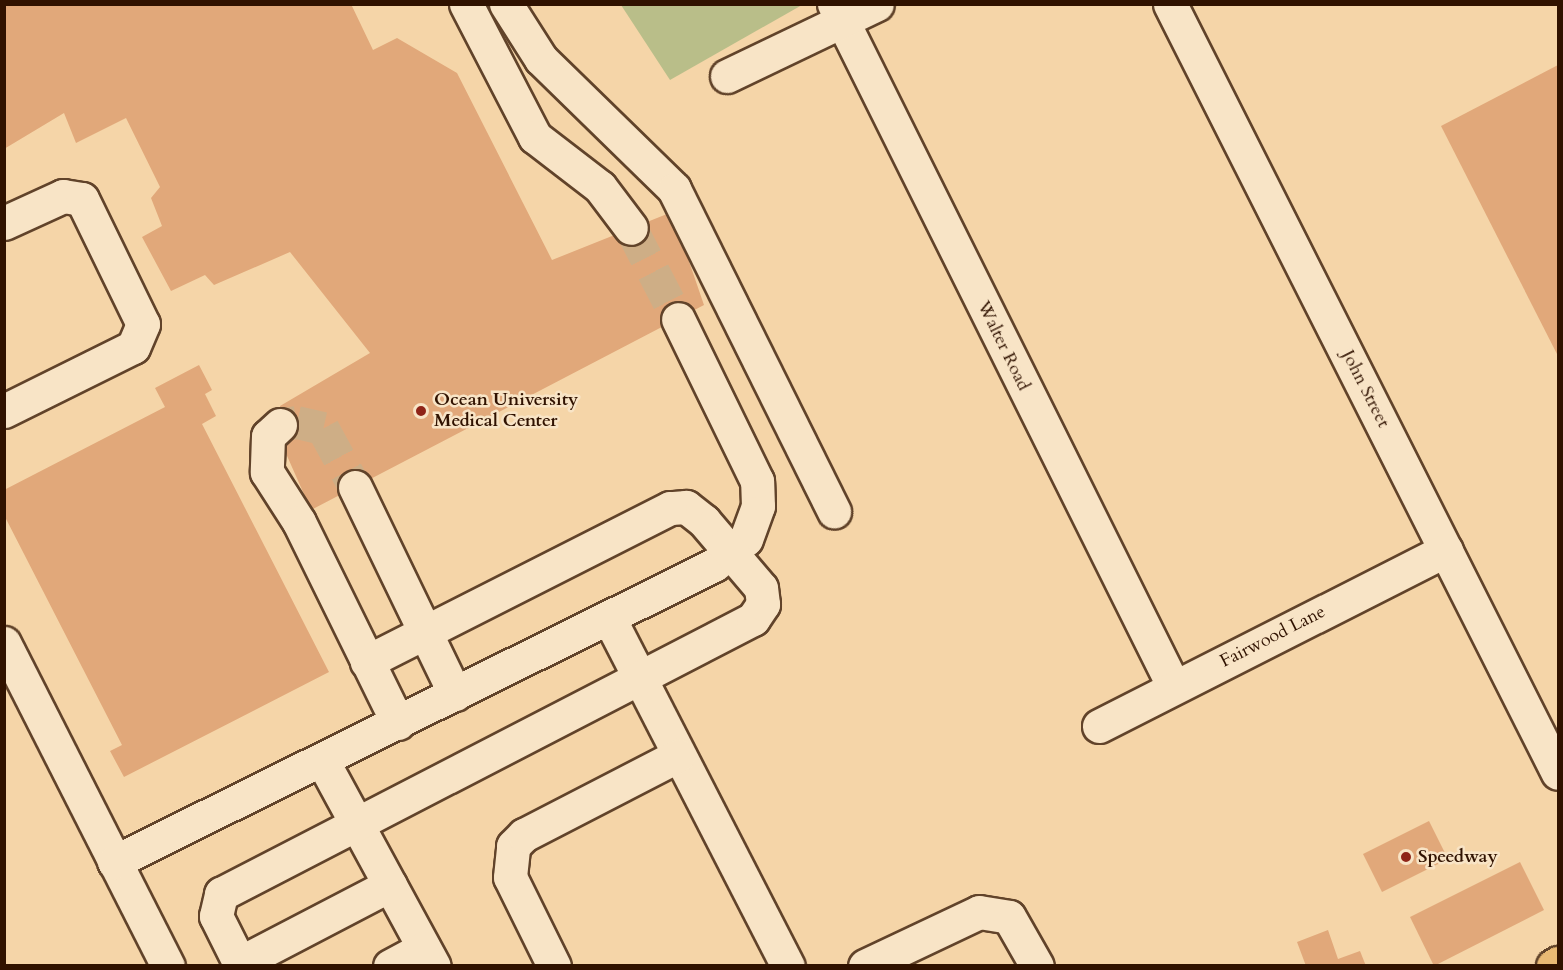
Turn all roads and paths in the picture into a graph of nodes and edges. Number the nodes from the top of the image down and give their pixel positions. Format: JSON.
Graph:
{"nodes":[{"id":1,"x":466,"y":4,"type":"edge"},
{"id":2,"x":506,"y":4,"type":"edge"},
{"id":3,"x":877,"y":4,"type":"edge"},
{"id":4,"x":1170,"y":4,"type":"edge"},
{"id":5,"x":838,"y":13,"type":"edge"},
{"id":6,"x":727,"y":76,"type":"dead end"},
{"id":7,"x":4,"y":223,"type":"edge"},
{"id":8,"x":631,"y":228,"type":"tunnel mouth"},
{"id":9,"x":678,"y":319,"type":"tunnel mouth"},
{"id":10,"x":4,"y":411,"type":"edge"},
{"id":11,"x":280,"y":425,"type":"dead end"},
{"id":12,"x":356,"y":487,"type":"tunnel mouth"},
{"id":13,"x":834,"y":512,"type":"dead end"},
{"id":14,"x":1446,"y":550,"type":"junction"},
{"id":15,"x":731,"y":552,"type":"junction"},
{"id":16,"x":609,"y":618,"type":"junction"},
{"id":17,"x":424,"y":633,"type":"junction"},
{"id":18,"x":4,"y":643,"type":"edge"},
{"id":19,"x":367,"y":662,"type":"junction"},
{"id":20,"x":638,"y":675,"type":"junction"},
{"id":21,"x":1174,"y":687,"type":"junction"},
{"id":22,"x":455,"y":694,"type":"junction"},
{"id":23,"x":398,"y":723,"type":"junction"},
{"id":24,"x":1099,"y":726,"type":"dead end"},
{"id":25,"x":679,"y":755,"type":"junction"},
{"id":26,"x":322,"y":760,"type":"junction"},
{"id":27,"x":1558,"y":773,"type":"edge"},
{"id":28,"x":355,"y":820,"type":"junction"},
{"id":29,"x":114,"y":861,"type":"junction"},
{"id":30,"x":390,"y":885,"type":"junction"},
{"id":31,"x":429,"y":957,"type":"edge"},
{"id":32,"x":1558,"y":963,"type":"edge"},
{"id":33,"x":241,"y":964,"type":"edge"},
{"id":34,"x":548,"y":964,"type":"edge"},
{"id":35,"x":168,"y":966,"type":"edge"},
{"id":36,"x":390,"y":966,"type":"edge"},
{"id":37,"x":788,"y":966,"type":"edge"},
{"id":38,"x":865,"y":966,"type":"edge"},
{"id":39,"x":1037,"y":966,"type":"edge"},
{"id":40,"x":1553,"y":966,"type":"edge"}],
"edges":[{"from":1,"to":8,"type":"street"},
{"from":2,"to":13,"type":"street"},
{"from":3,"to":5,"type":"street"},
{"from":4,"to":14,"type":"street","name":"John Street"},
{"from":5,"to":6,"type":"street"},
{"from":5,"to":21,"type":"street","name":"Walter Road"},
{"from":7,"to":10,"type":"street"},
{"from":9,"to":15,"type":"street"},
{"from":11,"to":19,"type":"street"},
{"from":12,"to":17,"type":"street"},
{"from":14,"to":21,"type":"street","name":"Fairwood Lane"},
{"from":14,"to":27,"type":"street","name":"John Street"},
{"from":15,"to":16,"type":"street"},
{"from":15,"to":17,"type":"street"},
{"from":15,"to":20,"type":"street"},
{"from":16,"to":20,"type":"street"},
{"from":16,"to":22,"type":"street"},
{"from":17,"to":19,"type":"street"},
{"from":17,"to":22,"type":"street"},
{"from":18,"to":29,"type":"street"},
{"from":19,"to":23,"type":"street"},
{"from":20,"to":25,"type":"street"},
{"from":20,"to":28,"type":"street"},
{"from":21,"to":24,"type":"street","name":"Fairwood Lane"},
{"from":22,"to":23,"type":"street"},
{"from":23,"to":26,"type":"street"},
{"from":25,"to":34,"type":"street"},
{"from":25,"to":37,"type":"street"},
{"from":26,"to":28,"type":"street"},
{"from":26,"to":29,"type":"street"},
{"from":28,"to":30,"type":"street"},
{"from":28,"to":33,"type":"street"},
{"from":29,"to":35,"type":"street"},
{"from":30,"to":31,"type":"street"},
{"from":30,"to":33,"type":"street"},
{"from":31,"to":36,"type":"street"},
{"from":32,"to":40,"type":"main road"},
{"from":38,"to":39,"type":"street"}]}
